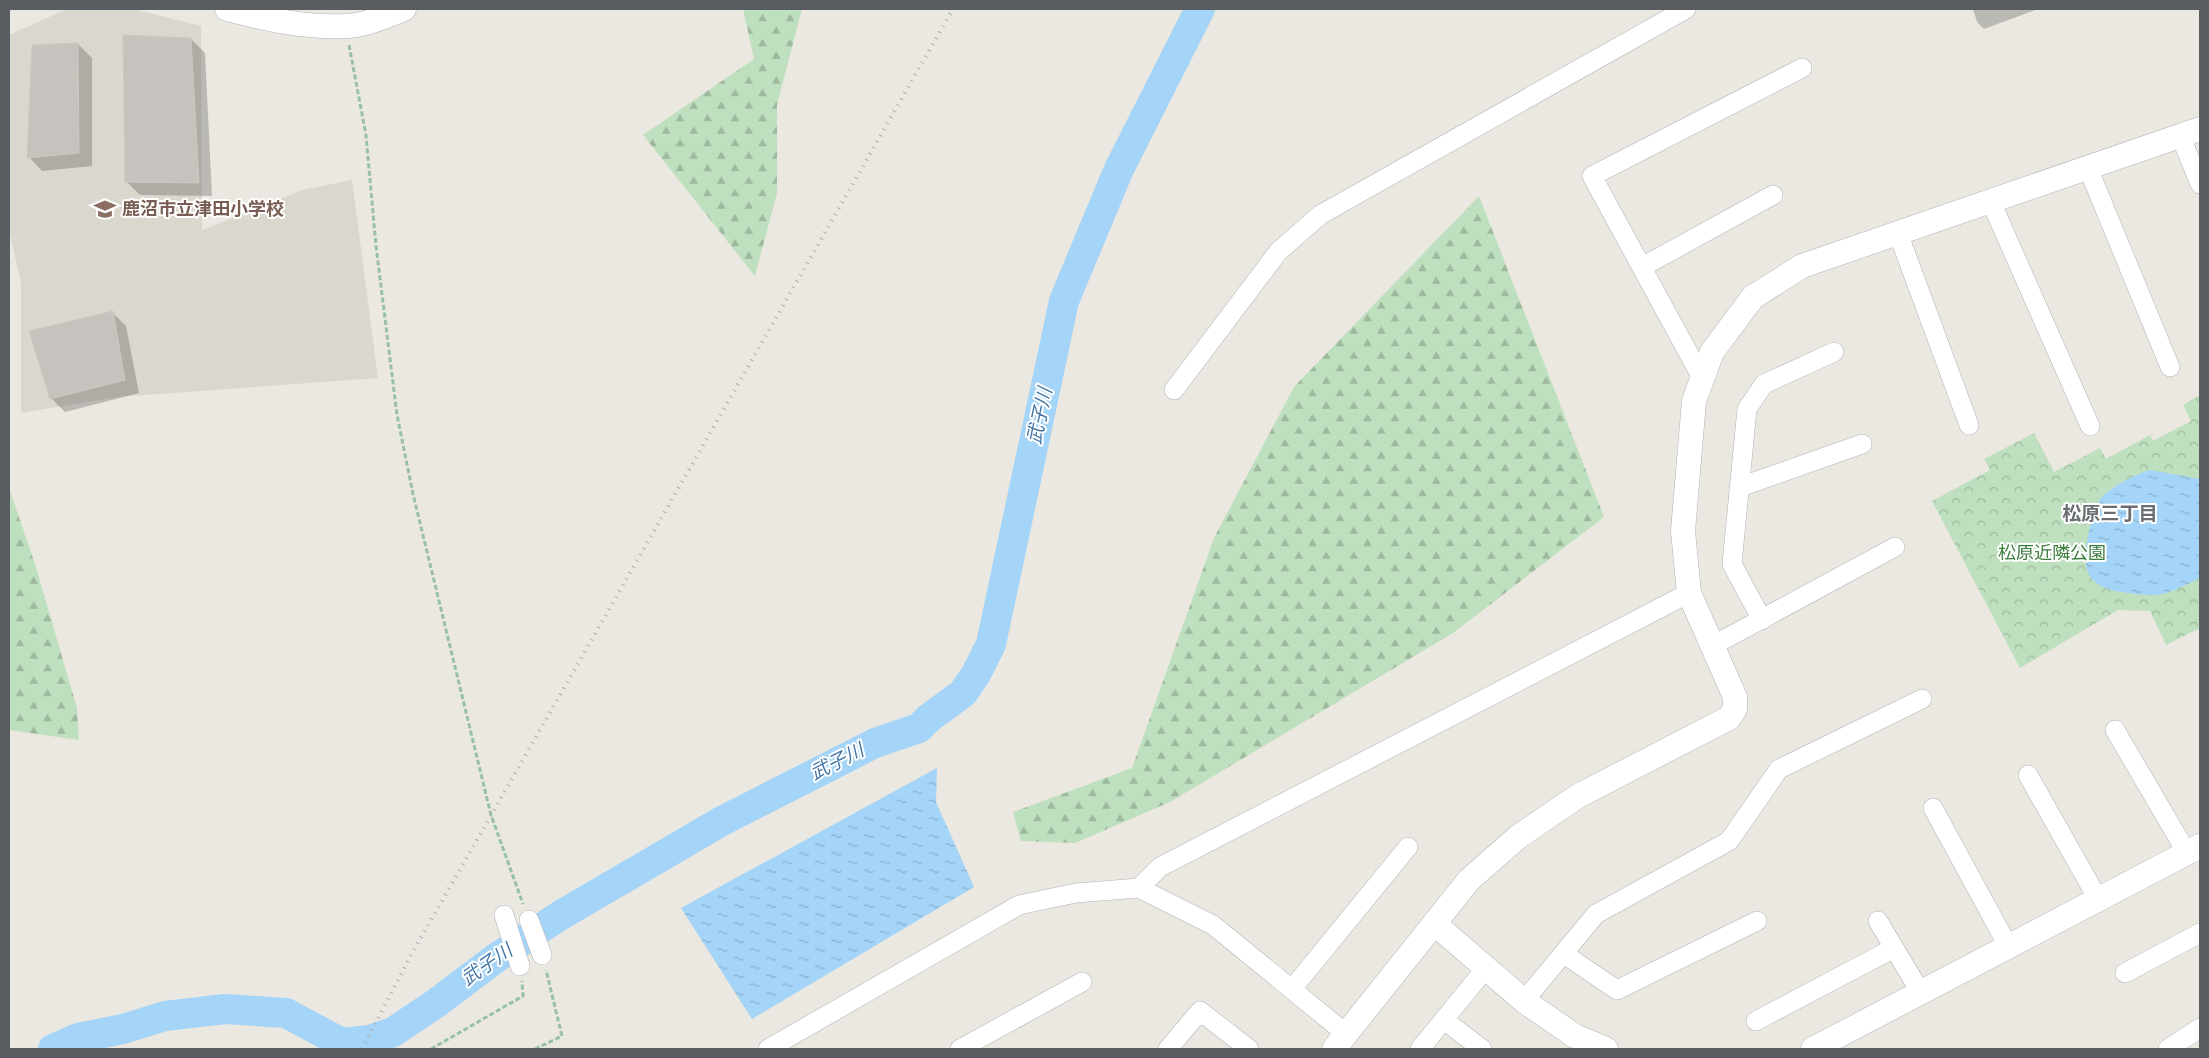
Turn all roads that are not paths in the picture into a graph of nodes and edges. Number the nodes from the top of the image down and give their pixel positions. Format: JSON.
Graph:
{"nodes":[{"id":1,"x":227,"y":9,"type":"edge"},
{"id":2,"x":404,"y":9,"type":"edge"},
{"id":3,"x":1686,"y":9,"type":"edge"},
{"id":4,"x":1802,"y":68,"type":"dead end"},
{"id":5,"x":2190,"y":132,"type":"edge"},
{"id":6,"x":2088,"y":168,"type":"junction"},
{"id":7,"x":2200,"y":184,"type":"edge"},
{"id":8,"x":1773,"y":195,"type":"dead end"},
{"id":9,"x":1991,"y":202,"type":"junction"},
{"id":10,"x":1898,"y":233,"type":"junction"},
{"id":11,"x":1642,"y":267,"type":"junction"},
{"id":12,"x":1834,"y":352,"type":"dead end"},
{"id":13,"x":2170,"y":367,"type":"dead end"},
{"id":14,"x":1702,"y":378,"type":"junction"},
{"id":15,"x":1174,"y":390,"type":"dead end"},
{"id":16,"x":1969,"y":425,"type":"dead end"},
{"id":17,"x":2090,"y":426,"type":"dead end"},
{"id":18,"x":1862,"y":444,"type":"dead end"},
{"id":19,"x":1740,"y":487,"type":"junction"},
{"id":20,"x":1895,"y":547,"type":"dead end"},
{"id":21,"x":1689,"y":592,"type":"junction"},
{"id":22,"x":1762,"y":620,"type":"junction"},
{"id":23,"x":1712,"y":646,"type":"junction"},
{"id":24,"x":1922,"y":699,"type":"dead end"},
{"id":25,"x":2115,"y":730,"type":"dead end"},
{"id":26,"x":2028,"y":775,"type":"dead end"},
{"id":27,"x":1933,"y":808,"type":"dead end"},
{"id":28,"x":1408,"y":847,"type":"dead end"},
{"id":29,"x":2193,"y":849,"type":"edge"},
{"id":30,"x":1139,"y":888,"type":"junction"},
{"id":31,"x":2098,"y":899,"type":"junction"},
{"id":32,"x":504,"y":915,"type":"dead end"},
{"id":33,"x":528,"y":920,"type":"road end"},
{"id":34,"x":1757,"y":921,"type":"dead end"},
{"id":35,"x":1878,"y":921,"type":"dead end"},
{"id":36,"x":1435,"y":924,"type":"junction"},
{"id":37,"x":2200,"y":933,"type":"edge"},
{"id":38,"x":2008,"y":946,"type":"junction"},
{"id":39,"x":1894,"y":948,"type":"junction"},
{"id":40,"x":1564,"y":954,"type":"junction"},
{"id":41,"x":542,"y":955,"type":"road end"},
{"id":42,"x":520,"y":966,"type":"road end"},
{"id":43,"x":1486,"y":968,"type":"junction"},
{"id":44,"x":2125,"y":973,"type":"dead end"},
{"id":45,"x":1082,"y":982,"type":"dead end"},
{"id":46,"x":1292,"y":989,"type":"junction"},
{"id":47,"x":1921,"y":993,"type":"junction"},
{"id":48,"x":1524,"y":1001,"type":"junction"},
{"id":49,"x":1444,"y":1020,"type":"junction"},
{"id":50,"x":1756,"y":1021,"type":"dead end"},
{"id":51,"x":2200,"y":1028,"type":"edge"},
{"id":52,"x":1340,"y":1041,"type":"edge"},
{"id":53,"x":793,"y":1043,"type":"edge"},
{"id":54,"x":768,"y":1049,"type":"edge"},
{"id":55,"x":960,"y":1049,"type":"edge"},
{"id":56,"x":1168,"y":1049,"type":"edge"},
{"id":57,"x":1249,"y":1049,"type":"edge"},
{"id":58,"x":1420,"y":1049,"type":"edge"},
{"id":59,"x":1482,"y":1049,"type":"edge"},
{"id":60,"x":1606,"y":1049,"type":"edge"},
{"id":61,"x":1812,"y":1049,"type":"edge"},
{"id":62,"x":2168,"y":1049,"type":"edge"}],
"edges":[{"from":1,"to":2,"type":"street"},
{"from":3,"to":15,"type":"street"},
{"from":4,"to":11,"type":"street"},
{"from":5,"to":6,"type":"street"},
{"from":5,"to":7,"type":"street"},
{"from":6,"to":9,"type":"street"},
{"from":6,"to":13,"type":"street"},
{"from":8,"to":11,"type":"street"},
{"from":9,"to":10,"type":"street"},
{"from":9,"to":17,"type":"street"},
{"from":10,"to":14,"type":"street"},
{"from":10,"to":16,"type":"street"},
{"from":11,"to":14,"type":"street"},
{"from":12,"to":19,"type":"street"},
{"from":14,"to":21,"type":"street"},
{"from":18,"to":19,"type":"street"},
{"from":19,"to":22,"type":"street"},
{"from":20,"to":22,"type":"street"},
{"from":21,"to":23,"type":"street"},
{"from":21,"to":30,"type":"street"},
{"from":22,"to":23,"type":"street"},
{"from":23,"to":36,"type":"street"},
{"from":24,"to":40,"type":"street"},
{"from":25,"to":29,"type":"street"},
{"from":26,"to":31,"type":"street"},
{"from":27,"to":38,"type":"street"},
{"from":28,"to":46,"type":"street"},
{"from":29,"to":31,"type":"street"},
{"from":30,"to":46,"type":"street"},
{"from":30,"to":53,"type":"street"},
{"from":31,"to":38,"type":"street"},
{"from":32,"to":42,"type":"street"},
{"from":33,"to":41,"type":"street"},
{"from":34,"to":40,"type":"street"},
{"from":35,"to":39,"type":"street"},
{"from":36,"to":43,"type":"street"},
{"from":36,"to":52,"type":"street"},
{"from":37,"to":44,"type":"street"},
{"from":38,"to":47,"type":"street"},
{"from":39,"to":47,"type":"street"},
{"from":39,"to":50,"type":"street"},
{"from":40,"to":48,"type":"street"},
{"from":43,"to":48,"type":"street"},
{"from":43,"to":49,"type":"street"},
{"from":45,"to":55,"type":"street"},
{"from":46,"to":52,"type":"street"},
{"from":47,"to":61,"type":"street"},
{"from":48,"to":60,"type":"street"},
{"from":49,"to":58,"type":"street"},
{"from":49,"to":59,"type":"street"},
{"from":51,"to":62,"type":"street"},
{"from":53,"to":54,"type":"street"},
{"from":56,"to":57,"type":"street"}]}
